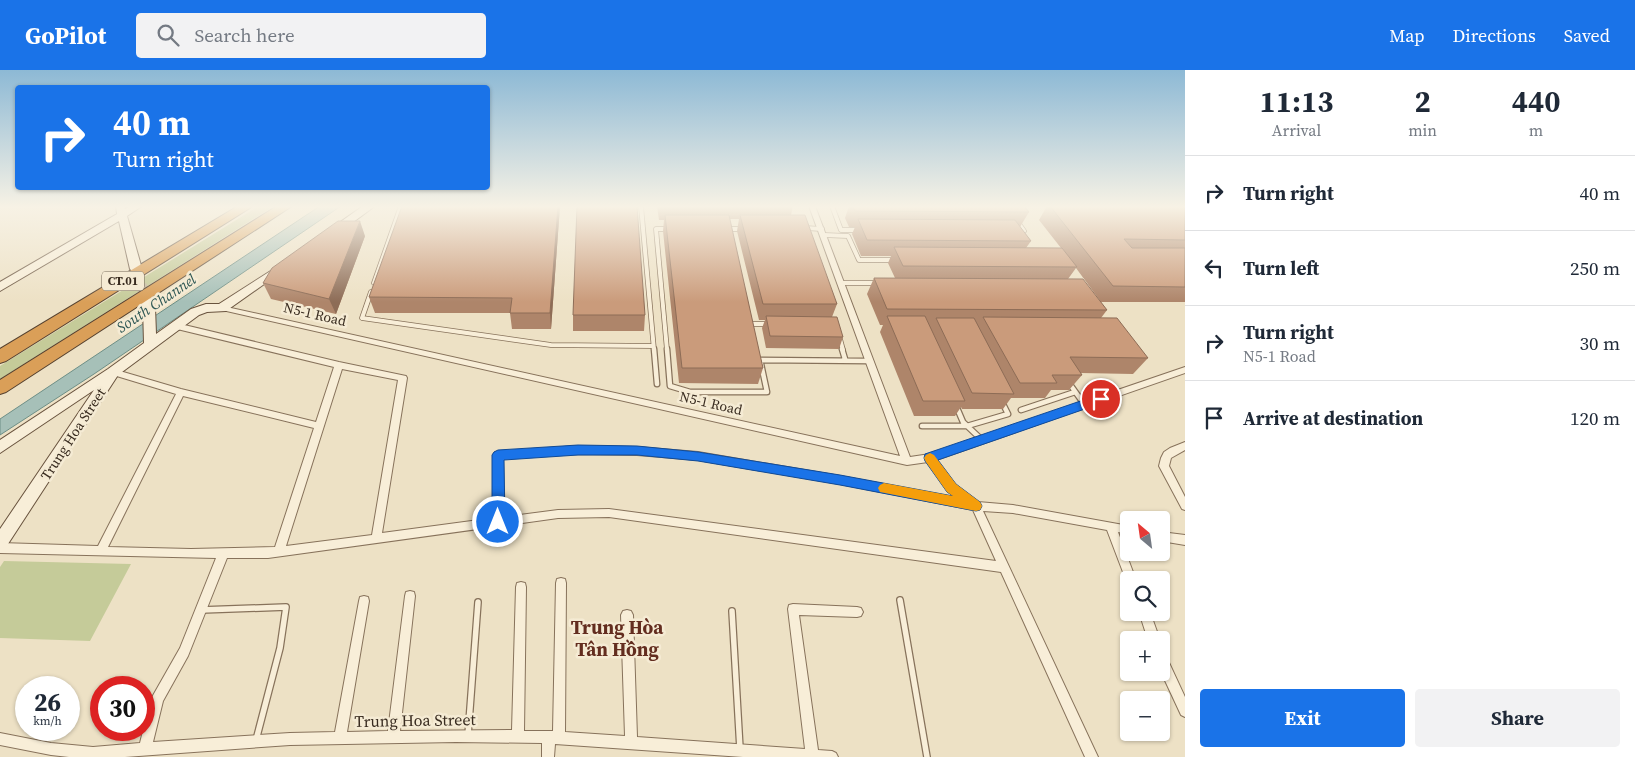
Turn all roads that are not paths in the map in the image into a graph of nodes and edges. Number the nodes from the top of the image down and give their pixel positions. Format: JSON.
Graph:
{"nodes":[{"id":1,"x":77,"y":238,"type":"edge"},
{"id":2,"x":128,"y":238,"type":"edge"},
{"id":3,"x":194,"y":238,"type":"edge"},
{"id":4,"x":236,"y":238,"type":"edge"},
{"id":5,"x":390,"y":238,"type":"edge"},
{"id":6,"x":644,"y":238,"type":"edge"},
{"id":7,"x":657,"y":238,"type":"edge"},
{"id":8,"x":825,"y":238,"type":"edge"},
{"id":9,"x":849,"y":238,"type":"edge"},
{"id":10,"x":292,"y":260,"type":"edge"},
{"id":11,"x":898,"y":260,"type":"edge"},
{"id":12,"x":136,"y":269,"type":"tunnel mouth"},
{"id":13,"x":841,"y":283,"type":"junction"},
{"id":14,"x":880,"y":286,"type":"edge"},
{"id":15,"x":0,"y":287,"type":"edge"},
{"id":16,"x":147,"y":304,"type":"tunnel mouth"},
{"id":17,"x":222,"y":308,"type":"junction"},
{"id":18,"x":750,"y":314,"type":"edge"},
{"id":19,"x":752,"y":324,"type":"junction"},
{"id":20,"x":771,"y":324,"type":"edge"},
{"id":21,"x":176,"y":326,"type":"junction"},
{"id":22,"x":754,"y":333,"type":"edge"},
{"id":23,"x":838,"y":334,"type":"edge"},
{"id":24,"x":150,"y":339,"type":"junction"},
{"id":25,"x":653,"y":346,"type":"junction"},
{"id":26,"x":758,"y":350,"type":"edge"},
{"id":27,"x":0,"y":356,"type":"edge"},
{"id":28,"x":845,"y":359,"type":"junction"},
{"id":29,"x":760,"y":360,"type":"junction"},
{"id":30,"x":868,"y":361,"type":"junction"},
{"id":31,"x":339,"y":365,"type":"junction"},
{"id":32,"x":1185,"y":370,"type":"edge"},
{"id":33,"x":113,"y":372,"type":"junction"},
{"id":34,"x":1063,"y":376,"type":"edge"},
{"id":35,"x":657,"y":384,"type":"dead end"},
{"id":36,"x":0,"y":388,"type":"edge"},
{"id":37,"x":181,"y":392,"type":"junction"},
{"id":38,"x":1075,"y":392,"type":"junction"},
{"id":39,"x":1000,"y":398,"type":"edge"},
{"id":40,"x":955,"y":404,"type":"edge"},
{"id":41,"x":1084,"y":404,"type":"junction"},
{"id":42,"x":1021,"y":410,"type":"dead end"},
{"id":43,"x":319,"y":426,"type":"junction"},
{"id":44,"x":922,"y":426,"type":"dead end"},
{"id":45,"x":967,"y":426,"type":"junction"},
{"id":46,"x":982,"y":440,"type":"junction"},
{"id":47,"x":1185,"y":446,"type":"edge"},
{"id":48,"x":0,"y":447,"type":"edge"},
{"id":49,"x":930,"y":458,"type":"junction"},
{"id":50,"x":907,"y":461,"type":"junction"},
{"id":51,"x":976,"y":506,"type":"junction"},
{"id":52,"x":1185,"y":506,"type":"edge"},
{"id":53,"x":498,"y":522,"type":"junction"},
{"id":54,"x":1111,"y":527,"type":"junction"},
{"id":55,"x":1120,"y":528,"type":"edge"},
{"id":56,"x":376,"y":538,"type":"junction"},
{"id":57,"x":1170,"y":538,"type":"edge"},
{"id":58,"x":1185,"y":540,"type":"edge"},
{"id":59,"x":0,"y":542,"type":"edge"},
{"id":60,"x":0,"y":548,"type":"edge"},
{"id":61,"x":101,"y":551,"type":"junction"},
{"id":62,"x":279,"y":551,"type":"junction"},
{"id":63,"x":223,"y":555,"type":"junction"},
{"id":64,"x":1002,"y":566,"type":"junction"},
{"id":65,"x":1128,"y":571,"type":"edge"},
{"id":66,"x":561,"y":583,"type":"dead end"},
{"id":67,"x":521,"y":587,"type":"dead end"},
{"id":68,"x":410,"y":596,"type":"dead end"},
{"id":69,"x":900,"y":600,"type":"dead end"},
{"id":70,"x":364,"y":601,"type":"dead end"},
{"id":71,"x":478,"y":602,"type":"dead end"},
{"id":72,"x":200,"y":610,"type":"junction"},
{"id":73,"x":732,"y":611,"type":"dead end"},
{"id":74,"x":857,"y":612,"type":"dead end"},
{"id":75,"x":627,"y":615,"type":"dead end"},
{"id":76,"x":1170,"y":678,"type":"edge"},
{"id":77,"x":1185,"y":711,"type":"edge"},
{"id":78,"x":468,"y":736,"type":"junction"},
{"id":79,"x":518,"y":736,"type":"junction"},
{"id":80,"x":393,"y":737,"type":"junction"},
{"id":81,"x":554,"y":737,"type":"junction"},
{"id":82,"x":340,"y":738,"type":"junction"},
{"id":83,"x":0,"y":739,"type":"edge"},
{"id":84,"x":256,"y":742,"type":"junction"},
{"id":85,"x":631,"y":742,"type":"junction"},
{"id":86,"x":145,"y":749,"type":"junction"},
{"id":87,"x":740,"y":750,"type":"junction"},
{"id":88,"x":49,"y":753,"type":"edge"},
{"id":89,"x":158,"y":753,"type":"edge"},
{"id":90,"x":96,"y":755,"type":"edge"},
{"id":91,"x":789,"y":755,"type":"edge"},
{"id":92,"x":812,"y":755,"type":"junction"},
{"id":93,"x":548,"y":757,"type":"edge"},
{"id":94,"x":832,"y":757,"type":"edge"},
{"id":95,"x":927,"y":757,"type":"edge"},
{"id":96,"x":1092,"y":757,"type":"edge"}],
"edges":[{"from":1,"to":15,"type":"street"},
{"from":2,"to":12,"type":"street"},
{"from":3,"to":27,"type":"highway","number":"CT.01"},
{"from":4,"to":36,"type":"highway","number":"CT.01"},
{"from":5,"to":25,"type":"lane"},
{"from":6,"to":25,"type":"lane"},
{"from":7,"to":29,"type":"lane"},
{"from":8,"to":13,"type":"street"},
{"from":9,"to":11,"type":"lane"},
{"from":10,"to":17,"type":"street"},
{"from":13,"to":14,"type":"lane"},
{"from":13,"to":30,"type":"street"},
{"from":16,"to":24,"type":"street"},
{"from":17,"to":21,"type":"street","name":"Trung Hoa Street"},
{"from":17,"to":50,"type":"street","name":"N5-1 Road"},
{"from":18,"to":19,"type":"lane"},
{"from":19,"to":20,"type":"lane"},
{"from":19,"to":22,"type":"lane"},
{"from":21,"to":24,"type":"street","name":"Trung Hoa Street"},
{"from":21,"to":31,"type":"street"},
{"from":23,"to":28,"type":"lane"},
{"from":24,"to":33,"type":"street","name":"Trung Hoa Street"},
{"from":25,"to":35,"type":"lane"},
{"from":26,"to":29,"type":"lane"},
{"from":28,"to":29,"type":"lane"},
{"from":28,"to":30,"type":"lane"},
{"from":30,"to":50,"type":"street"},
{"from":31,"to":43,"type":"street"},
{"from":31,"to":56,"type":"street"},
{"from":32,"to":41,"type":"street","name":"N5-1 Road"},
{"from":33,"to":37,"type":"street"},
{"from":33,"to":48,"type":"street"},
{"from":33,"to":59,"type":"street","name":"Trung Hoa Street"},
{"from":34,"to":38,"type":"lane"},
{"from":37,"to":43,"type":"street"},
{"from":37,"to":61,"type":"street"},
{"from":38,"to":41,"type":"lane"},
{"from":38,"to":42,"type":"lane"},
{"from":39,"to":45,"type":"lane"},
{"from":40,"to":45,"type":"lane"},
{"from":41,"to":46,"type":"street","name":"N5-1 Road"},
{"from":43,"to":62,"type":"street"},
{"from":44,"to":45,"type":"lane"},
{"from":45,"to":46,"type":"lane"},
{"from":46,"to":49,"type":"street","name":"N5-1 Road"},
{"from":47,"to":52,"type":"street"},
{"from":49,"to":50,"type":"street","name":"N5-1 Road"},
{"from":49,"to":51,"type":"street"},
{"from":51,"to":53,"type":"street"},
{"from":51,"to":54,"type":"street"},
{"from":51,"to":64,"type":"street"},
{"from":53,"to":56,"type":"street"},
{"from":53,"to":64,"type":"street"},
{"from":54,"to":55,"type":"street"},
{"from":54,"to":65,"type":"street"},
{"from":56,"to":62,"type":"street"},
{"from":57,"to":58,"type":"street"},
{"from":60,"to":61,"type":"street"},
{"from":61,"to":63,"type":"street"},
{"from":62,"to":63,"type":"street"},
{"from":63,"to":72,"type":"street"},
{"from":64,"to":96,"type":"street"},
{"from":66,"to":81,"type":"street"},
{"from":67,"to":79,"type":"street"},
{"from":68,"to":80,"type":"street"},
{"from":69,"to":95,"type":"lane"},
{"from":70,"to":82,"type":"street"},
{"from":71,"to":78,"type":"lane"},
{"from":72,"to":84,"type":"lane"},
{"from":72,"to":86,"type":"street"},
{"from":73,"to":87,"type":"lane"},
{"from":74,"to":92,"type":"street"},
{"from":75,"to":85,"type":"street"},
{"from":76,"to":77,"type":"street"},
{"from":78,"to":79,"type":"street","name":"Trung Hoa Street"},
{"from":78,"to":80,"type":"street","name":"Trung Hoa Street"},
{"from":79,"to":81,"type":"street","name":"Trung Hoa Street"},
{"from":80,"to":82,"type":"street","name":"Trung Hoa Street"},
{"from":81,"to":85,"type":"street","name":"Trung Hoa Street"},
{"from":81,"to":93,"type":"street"},
{"from":82,"to":84,"type":"street","name":"Trung Hoa Street"},
{"from":83,"to":88,"type":"street","name":"Trung Hoa Street"},
{"from":84,"to":89,"type":"street","name":"Trung Hoa Street"},
{"from":85,"to":87,"type":"street","name":"Trung Hoa Street"},
{"from":86,"to":89,"type":"street","name":"Trung Hoa Street"},
{"from":86,"to":90,"type":"street","name":"Trung Hoa Street"},
{"from":87,"to":91,"type":"street","name":"Trung Hoa Street"},
{"from":88,"to":90,"type":"street","name":"Trung Hoa Street"},
{"from":91,"to":92,"type":"street","name":"Trung Hoa Street"},
{"from":92,"to":94,"type":"street","name":"Trung Hoa Street"}]}
